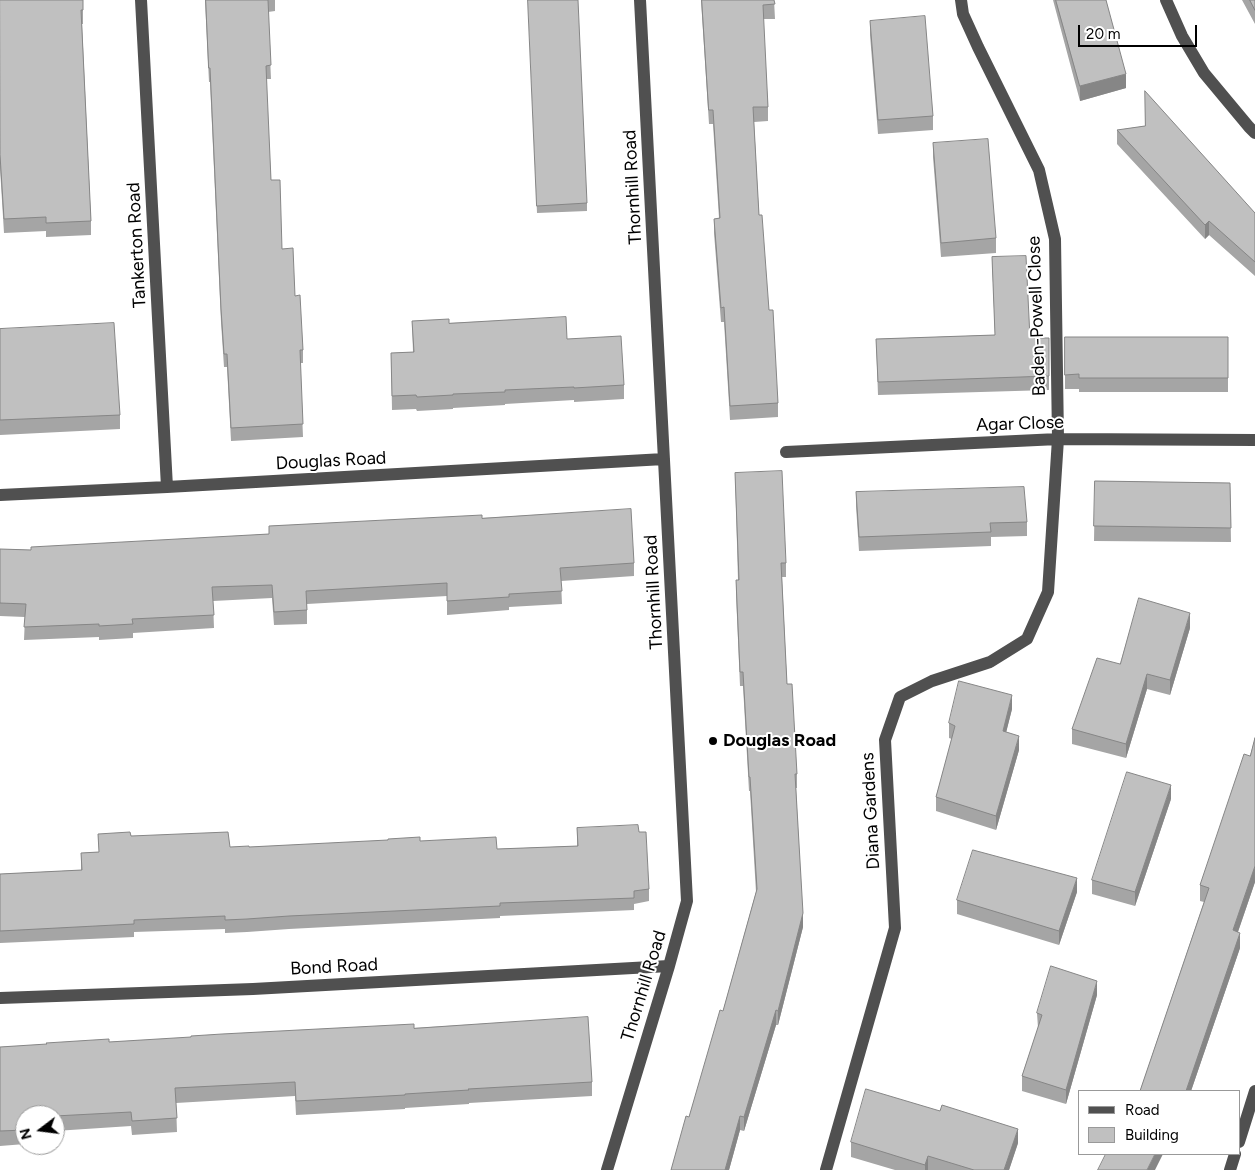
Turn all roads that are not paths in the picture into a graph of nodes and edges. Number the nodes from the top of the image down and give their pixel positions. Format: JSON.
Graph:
{"nodes":[{"id":1,"x":142,"y":0,"type":"edge"},
{"id":2,"x":640,"y":0,"type":"edge"},
{"id":3,"x":961,"y":0,"type":"edge"},
{"id":4,"x":1166,"y":0,"type":"edge"},
{"id":5,"x":1255,"y":133,"type":"edge"},
{"id":6,"x":1058,"y":439,"type":"junction"},
{"id":7,"x":1255,"y":440,"type":"edge"},
{"id":8,"x":786,"y":452,"type":"dead end"},
{"id":9,"x":664,"y":459,"type":"junction"},
{"id":10,"x":167,"y":488,"type":"junction"},
{"id":11,"x":0,"y":495,"type":"edge"},
{"id":12,"x":669,"y":966,"type":"junction"},
{"id":13,"x":0,"y":998,"type":"edge"},
{"id":14,"x":1255,"y":1091,"type":"edge"},
{"id":15,"x":1240,"y":1139,"type":"edge"},
{"id":16,"x":1235,"y":1155,"type":"edge"},
{"id":17,"x":607,"y":1170,"type":"edge"},
{"id":18,"x":826,"y":1170,"type":"edge"},
{"id":19,"x":1230,"y":1170,"type":"edge"}],
"edges":[{"from":1,"to":10,"type":"street","name":"Tankerton Road"},
{"from":2,"to":9,"type":"street","name":"Thornhill Road"},
{"from":3,"to":6,"type":"street","name":"Baden-Powell Close"},
{"from":4,"to":5,"type":"street"},
{"from":6,"to":7,"type":"street","name":"Agar Close"},
{"from":6,"to":8,"type":"street","name":"Agar Close"},
{"from":6,"to":18,"type":"street","name":"Diana Gardens"},
{"from":9,"to":10,"type":"street","name":"Douglas Road"},
{"from":9,"to":12,"type":"street","name":"Thornhill Road"},
{"from":10,"to":11,"type":"street","name":"Douglas Road"},
{"from":12,"to":13,"type":"street","name":"Bond Road"},
{"from":12,"to":17,"type":"street","name":"Thornhill Road"},
{"from":14,"to":15,"type":"street"},
{"from":16,"to":19,"type":"street"}]}
